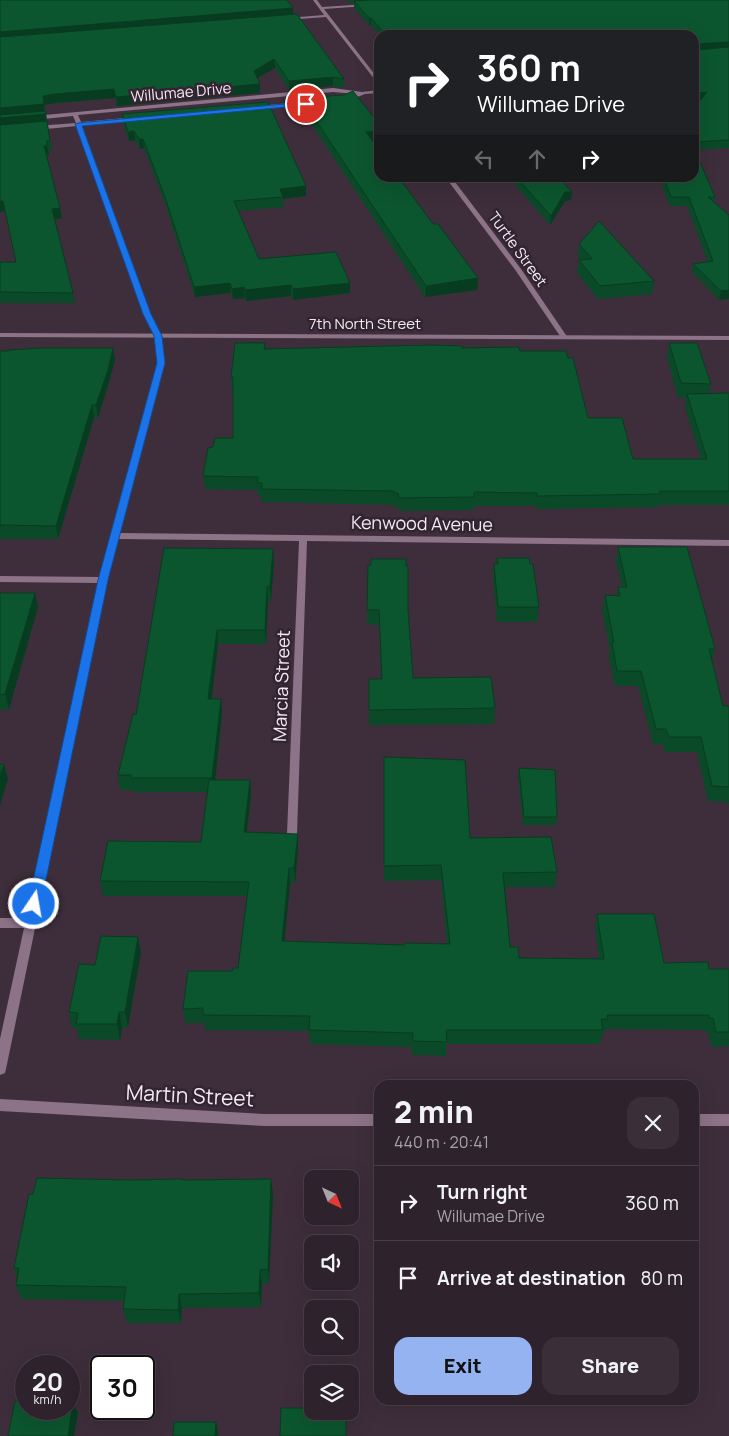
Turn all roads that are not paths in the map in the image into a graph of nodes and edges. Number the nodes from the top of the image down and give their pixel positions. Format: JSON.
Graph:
{"nodes":[{"id":1,"x":315,"y":0,"type":"edge"},
{"id":2,"x":371,"y":4,"type":"edge"},
{"id":3,"x":322,"y":8,"type":"junction"},
{"id":4,"x":328,"y":16,"type":"junction"},
{"id":5,"x":276,"y":20,"type":"edge"},
{"id":6,"x":374,"y":77,"type":"edge"},
{"id":7,"x":374,"y":92,"type":"edge"},
{"id":8,"x":364,"y":93,"type":"junction"},
{"id":9,"x":324,"y":102,"type":"edge"},
{"id":10,"x":334,"y":102,"type":"edge"},
{"id":11,"x":246,"y":109,"type":"edge"},
{"id":12,"x":75,"y":114,"type":"junction"},
{"id":13,"x":28,"y":118,"type":"edge"},
{"id":14,"x":147,"y":118,"type":"edge"},
{"id":15,"x":78,"y":124,"type":"junction"},
{"id":16,"x":30,"y":129,"type":"edge"},
{"id":17,"x":452,"y":182,"type":"edge"},
{"id":18,"x":0,"y":335,"type":"edge"},
{"id":19,"x":158,"y":336,"type":"junction"},
{"id":20,"x":564,"y":338,"type":"junction"},
{"id":21,"x":729,"y":338,"type":"edge"},
{"id":22,"x":114,"y":536,"type":"junction"},
{"id":23,"x":303,"y":538,"type":"junction"},
{"id":24,"x":729,"y":543,"type":"edge"},
{"id":25,"x":0,"y":579,"type":"edge"},
{"id":26,"x":103,"y":580,"type":"junction"},
{"id":27,"x":292,"y":834,"type":"edge"},
{"id":28,"x":0,"y":923,"type":"edge"},
{"id":29,"x":30,"y":923,"type":"junction"},
{"id":30,"x":0,"y":1069,"type":"edge"},
{"id":31,"x":0,"y":1105,"type":"edge"},
{"id":32,"x":374,"y":1120,"type":"edge"},
{"id":33,"x":699,"y":1120,"type":"edge"},
{"id":34,"x":729,"y":1120,"type":"edge"}],
"edges":[{"from":1,"to":3,"type":"street"},
{"from":2,"to":3,"type":"street"},
{"from":3,"to":4,"type":"street"},
{"from":4,"to":5,"type":"street"},
{"from":4,"to":6,"type":"street"},
{"from":7,"to":8,"type":"street","name":"Willumae Drive"},
{"from":8,"to":10,"type":"street","name":"Willumae Drive"},
{"from":8,"to":12,"type":"street","name":"Willumae Drive"},
{"from":9,"to":11,"type":"street","name":"Willumae Drive"},
{"from":12,"to":13,"type":"street","name":"Willumae Drive"},
{"from":12,"to":15,"type":"street"},
{"from":14,"to":15,"type":"street","name":"Willumae Drive"},
{"from":15,"to":16,"type":"street","name":"Willumae Drive"},
{"from":15,"to":19,"type":"street"},
{"from":17,"to":20,"type":"street","name":"Turtle Street"},
{"from":18,"to":19,"type":"street","name":"7th North Street"},
{"from":19,"to":20,"type":"street","name":"7th North Street"},
{"from":19,"to":22,"type":"street"},
{"from":20,"to":21,"type":"street","name":"7th North Street"},
{"from":22,"to":23,"type":"street","name":"Kenwood Avenue"},
{"from":22,"to":26,"type":"street"},
{"from":23,"to":24,"type":"street","name":"Kenwood Avenue"},
{"from":23,"to":27,"type":"street","name":"Marcia Street"},
{"from":25,"to":26,"type":"street"},
{"from":26,"to":29,"type":"street"},
{"from":28,"to":29,"type":"street"},
{"from":29,"to":30,"type":"street"},
{"from":31,"to":32,"type":"street","name":"Martin Street"},
{"from":33,"to":34,"type":"street"}]}
